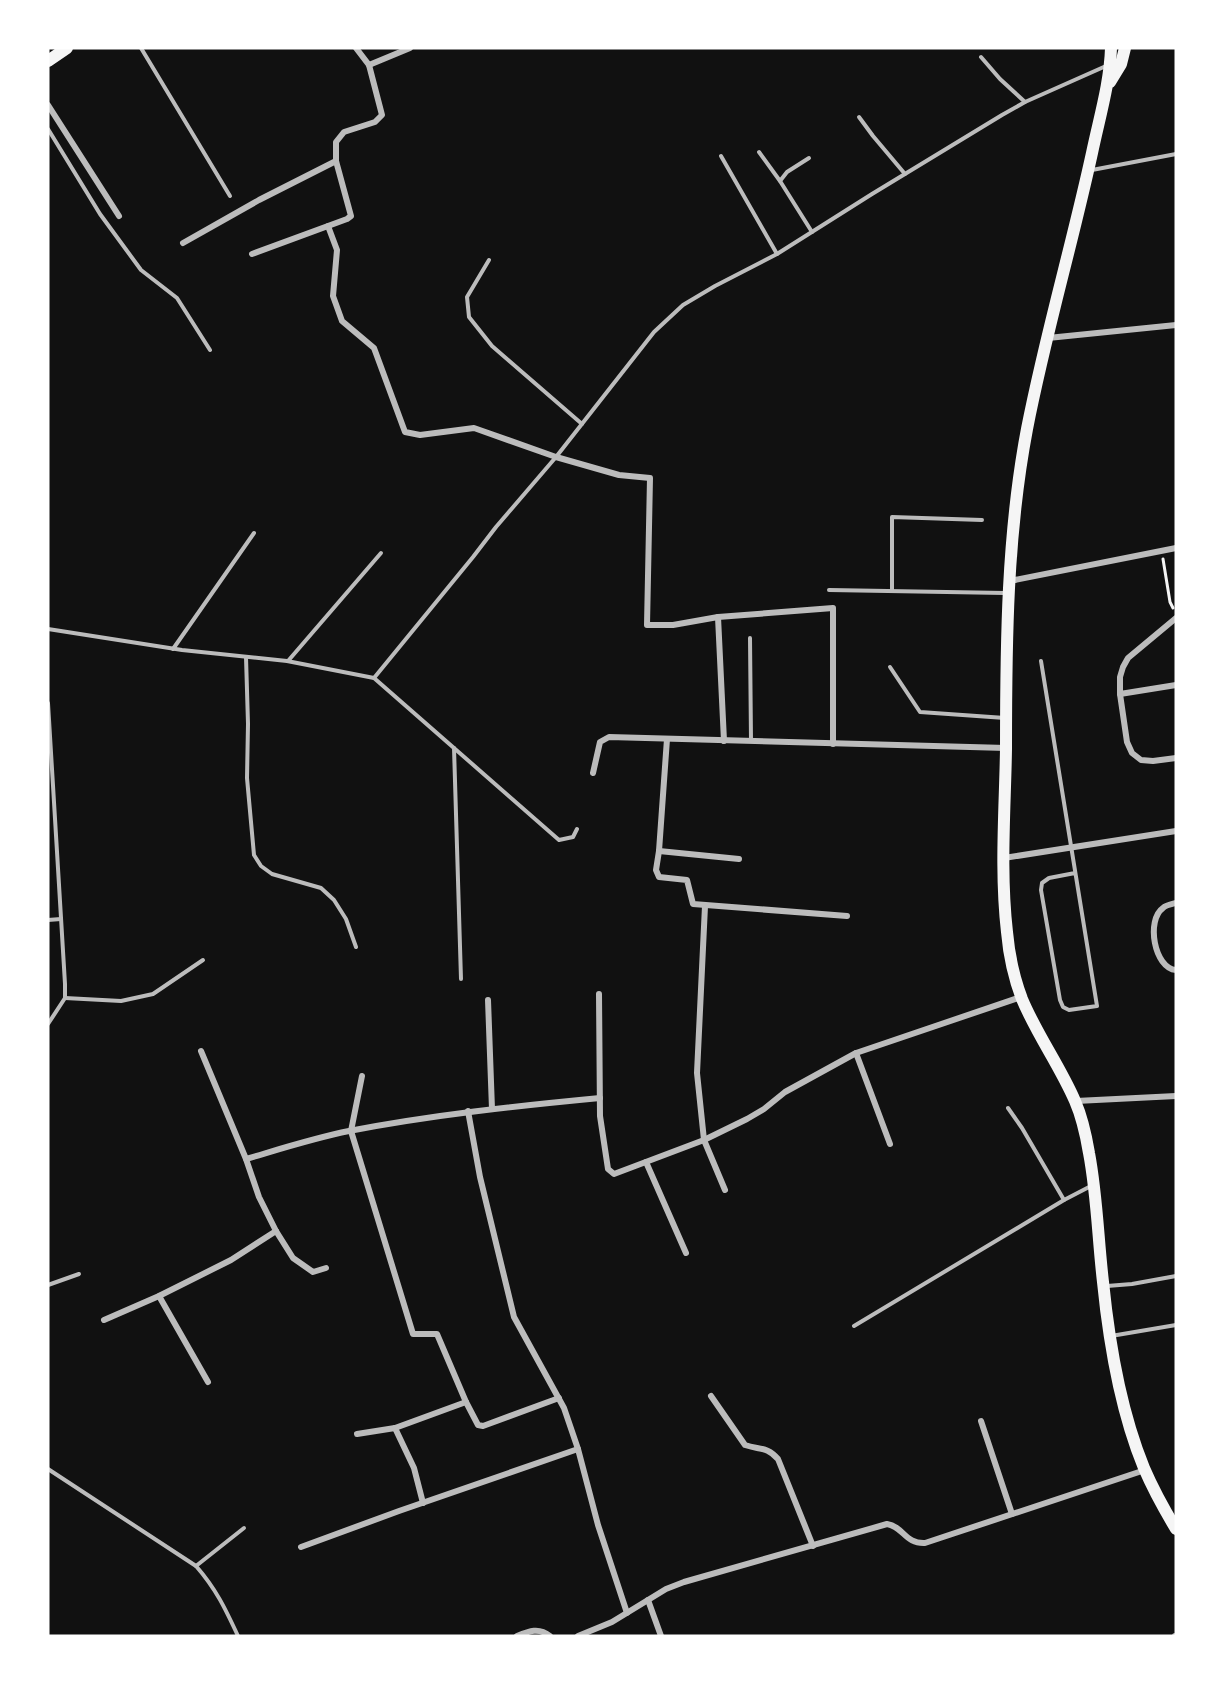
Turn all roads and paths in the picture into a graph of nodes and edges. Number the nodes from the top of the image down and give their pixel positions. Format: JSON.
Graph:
{"nodes":[{"id":1,"x":67,"y":48,"type":"edge"},
{"id":2,"x":141,"y":48,"type":"edge"},
{"id":3,"x":356,"y":48,"type":"edge"},
{"id":4,"x":410,"y":48,"type":"edge"},
{"id":5,"x":1111,"y":48,"type":"edge"},
{"id":6,"x":1125,"y":48,"type":"edge"},
{"id":7,"x":981,"y":57,"type":"dead end"},
{"id":8,"x":48,"y":61,"type":"edge"},
{"id":9,"x":1110,"y":64,"type":"junction"},
{"id":10,"x":369,"y":65,"type":"junction"},
{"id":11,"x":1106,"y":89,"type":"junction"},
{"id":12,"x":1025,"y":102,"type":"junction"},
{"id":13,"x":48,"y":105,"type":"edge"},
{"id":14,"x":859,"y":117,"type":"dead end"},
{"id":15,"x":48,"y":129,"type":"edge"},
{"id":16,"x":759,"y":152,"type":"dead end"},
{"id":17,"x":1176,"y":154,"type":"edge"},
{"id":18,"x":721,"y":156,"type":"dead end"},
{"id":19,"x":809,"y":158,"type":"dead end"},
{"id":20,"x":336,"y":161,"type":"junction"},
{"id":21,"x":1088,"y":171,"type":"junction"},
{"id":22,"x":905,"y":174,"type":"junction"},
{"id":23,"x":780,"y":181,"type":"junction"},
{"id":24,"x":230,"y":196,"type":"dead end"},
{"id":25,"x":119,"y":216,"type":"dead end"},
{"id":26,"x":328,"y":226,"type":"junction"},
{"id":27,"x":812,"y":232,"type":"junction"},
{"id":28,"x":183,"y":243,"type":"dead end"},
{"id":29,"x":252,"y":254,"type":"dead end"},
{"id":30,"x":777,"y":254,"type":"junction"},
{"id":31,"x":489,"y":260,"type":"dead end"},
{"id":32,"x":1176,"y":325,"type":"edge"},
{"id":33,"x":1048,"y":338,"type":"junction"},
{"id":34,"x":210,"y":350,"type":"dead end"},
{"id":35,"x":582,"y":424,"type":"junction"},
{"id":36,"x":556,"y":456,"type":"junction"},
{"id":37,"x":982,"y":520,"type":"dead end"},
{"id":38,"x":254,"y":533,"type":"dead end"},
{"id":39,"x":1176,"y":548,"type":"edge"},
{"id":40,"x":1161,"y":551,"type":"junction"},
{"id":41,"x":381,"y":553,"type":"dead end"},
{"id":42,"x":1010,"y":587,"type":"junction"},
{"id":43,"x":829,"y":590,"type":"dead end"},
{"id":44,"x":891,"y":591,"type":"junction"},
{"id":45,"x":1176,"y":613,"type":"edge"},
{"id":46,"x":718,"y":617,"type":"junction"},
{"id":47,"x":1176,"y":618,"type":"edge"},
{"id":48,"x":48,"y":629,"type":"edge"},
{"id":49,"x":750,"y":638,"type":"dead end"},
{"id":50,"x":173,"y":649,"type":"junction"},
{"id":51,"x":246,"y":657,"type":"junction"},
{"id":52,"x":287,"y":661,"type":"junction"},
{"id":53,"x":1041,"y":661,"type":"dead end"},
{"id":54,"x":890,"y":667,"type":"dead end"},
{"id":55,"x":374,"y":678,"type":"junction"},
{"id":56,"x":1176,"y":685,"type":"edge"},
{"id":57,"x":1120,"y":694,"type":"junction"},
{"id":58,"x":48,"y":703,"type":"edge"},
{"id":59,"x":1005,"y":718,"type":"junction"},
{"id":60,"x":668,"y":739,"type":"junction"},
{"id":61,"x":724,"y":741,"type":"junction"},
{"id":62,"x":751,"y":741,"type":"junction"},
{"id":63,"x":833,"y":744,"type":"junction"},
{"id":64,"x":454,"y":747,"type":"junction"},
{"id":65,"x":1006,"y":748,"type":"junction"},
{"id":66,"x":1176,"y":758,"type":"edge"},
{"id":67,"x":593,"y":773,"type":"dead end"},
{"id":68,"x":578,"y":829,"type":"dead end"},
{"id":69,"x":1176,"y":831,"type":"edge"},
{"id":70,"x":1071,"y":847,"type":"junction"},
{"id":71,"x":659,"y":851,"type":"junction"},
{"id":72,"x":1004,"y":858,"type":"junction"},
{"id":73,"x":739,"y":859,"type":"dead end"},
{"id":74,"x":1075,"y":873,"type":"junction"},
{"id":75,"x":1176,"y":903,"type":"edge"},
{"id":76,"x":705,"y":906,"type":"junction"},
{"id":77,"x":848,"y":916,"type":"dead end"},
{"id":78,"x":61,"y":919,"type":"junction"},
{"id":79,"x":48,"y":920,"type":"edge"},
{"id":80,"x":356,"y":947,"type":"dead end"},
{"id":81,"x":203,"y":960,"type":"dead end"},
{"id":82,"x":1176,"y":970,"type":"edge"},
{"id":83,"x":462,"y":979,"type":"dead end"},
{"id":84,"x":599,"y":994,"type":"dead end"},
{"id":85,"x":1021,"y":997,"type":"junction"},
{"id":86,"x":65,"y":998,"type":"junction"},
{"id":87,"x":488,"y":1000,"type":"dead end"},
{"id":88,"x":48,"y":1024,"type":"edge"},
{"id":89,"x":201,"y":1051,"type":"dead end"},
{"id":90,"x":856,"y":1053,"type":"junction"},
{"id":91,"x":362,"y":1076,"type":"dead end"},
{"id":92,"x":1176,"y":1096,"type":"edge"},
{"id":93,"x":600,"y":1098,"type":"junction"},
{"id":94,"x":1075,"y":1101,"type":"junction"},
{"id":95,"x":492,"y":1108,"type":"junction"},
{"id":96,"x":1008,"y":1108,"type":"dead end"},
{"id":97,"x":468,"y":1112,"type":"junction"},
{"id":98,"x":351,"y":1131,"type":"junction"},
{"id":99,"x":704,"y":1140,"type":"junction"},
{"id":100,"x":890,"y":1144,"type":"dead end"},
{"id":101,"x":246,"y":1159,"type":"junction"},
{"id":102,"x":646,"y":1162,"type":"junction"},
{"id":103,"x":1094,"y":1185,"type":"junction"},
{"id":104,"x":725,"y":1190,"type":"dead end"},
{"id":105,"x":1064,"y":1200,"type":"junction"},
{"id":106,"x":276,"y":1231,"type":"junction"},
{"id":107,"x":686,"y":1253,"type":"dead end"},
{"id":108,"x":326,"y":1268,"type":"dead end"},
{"id":109,"x":79,"y":1274,"type":"dead end"},
{"id":110,"x":1176,"y":1276,"type":"edge"},
{"id":111,"x":48,"y":1285,"type":"edge"},
{"id":112,"x":1103,"y":1287,"type":"junction"},
{"id":113,"x":159,"y":1296,"type":"junction"},
{"id":114,"x":104,"y":1320,"type":"dead end"},
{"id":115,"x":1176,"y":1325,"type":"edge"},
{"id":116,"x":854,"y":1326,"type":"dead end"},
{"id":117,"x":1110,"y":1336,"type":"junction"},
{"id":118,"x":208,"y":1382,"type":"dead end"},
{"id":119,"x":711,"y":1396,"type":"dead end"},
{"id":120,"x":559,"y":1398,"type":"junction"},
{"id":121,"x":466,"y":1402,"type":"junction"},
{"id":122,"x":981,"y":1422,"type":"dead end"},
{"id":123,"x":395,"y":1428,"type":"junction"},
{"id":124,"x":357,"y":1434,"type":"dead end"},
{"id":125,"x":578,"y":1449,"type":"junction"},
{"id":126,"x":48,"y":1469,"type":"edge"},
{"id":127,"x":1145,"y":1470,"type":"junction"},
{"id":128,"x":423,"y":1503,"type":"junction"},
{"id":129,"x":1171,"y":1509,"type":"edge"},
{"id":130,"x":1012,"y":1514,"type":"junction"},
{"id":131,"x":244,"y":1528,"type":"dead end"},
{"id":132,"x":1176,"y":1529,"type":"edge"},
{"id":133,"x":813,"y":1546,"type":"junction"},
{"id":134,"x":301,"y":1547,"type":"dead end"},
{"id":135,"x":196,"y":1566,"type":"junction"},
{"id":136,"x":648,"y":1600,"type":"junction"},
{"id":137,"x":627,"y":1613,"type":"junction"},
{"id":138,"x":521,"y":1635,"type":"edge"},
{"id":139,"x":238,"y":1636,"type":"edge"},
{"id":140,"x":549,"y":1636,"type":"edge"},
{"id":141,"x":578,"y":1636,"type":"edge"},
{"id":142,"x":661,"y":1636,"type":"edge"}],
"edges":[{"from":1,"to":8,"type":"main road"},
{"from":2,"to":24,"type":"lane"},
{"from":3,"to":10,"type":"street"},
{"from":4,"to":10,"type":"street"},
{"from":5,"to":9,"type":"main road"},
{"from":6,"to":11,"type":"main road"},
{"from":7,"to":12,"type":"lane"},
{"from":9,"to":11,"type":"main road"},
{"from":9,"to":12,"type":"lane"},
{"from":10,"to":20,"type":"street"},
{"from":11,"to":21,"type":"main road"},
{"from":12,"to":22,"type":"lane"},
{"from":13,"to":25,"type":"street"},
{"from":14,"to":22,"type":"lane"},
{"from":15,"to":34,"type":"lane"},
{"from":16,"to":23,"type":"lane"},
{"from":17,"to":21,"type":"lane"},
{"from":18,"to":30,"type":"lane"},
{"from":19,"to":23,"type":"lane"},
{"from":20,"to":26,"type":"street"},
{"from":20,"to":28,"type":"street"},
{"from":21,"to":33,"type":"main road"},
{"from":22,"to":27,"type":"lane"},
{"from":23,"to":27,"type":"lane"},
{"from":26,"to":29,"type":"street"},
{"from":26,"to":36,"type":"street"},
{"from":27,"to":30,"type":"lane"},
{"from":30,"to":35,"type":"lane"},
{"from":31,"to":35,"type":"lane"},
{"from":32,"to":33,"type":"street"},
{"from":33,"to":42,"type":"main road"},
{"from":35,"to":36,"type":"lane"},
{"from":36,"to":46,"type":"street"},
{"from":36,"to":55,"type":"lane"},
{"from":37,"to":44,"type":"lane"},
{"from":38,"to":50,"type":"lane"},
{"from":39,"to":40,"type":"street"},
{"from":40,"to":42,"type":"street"},
{"from":40,"to":45,"type":"path"},
{"from":41,"to":52,"type":"lane"},
{"from":42,"to":44,"type":"lane"},
{"from":42,"to":59,"type":"main road"},
{"from":43,"to":44,"type":"lane"},
{"from":46,"to":61,"type":"street"},
{"from":46,"to":63,"type":"street"},
{"from":47,"to":57,"type":"street"},
{"from":48,"to":50,"type":"lane"},
{"from":49,"to":62,"type":"lane"},
{"from":50,"to":51,"type":"lane"},
{"from":51,"to":52,"type":"lane"},
{"from":51,"to":80,"type":"lane"},
{"from":52,"to":55,"type":"lane"},
{"from":53,"to":70,"type":"lane"},
{"from":54,"to":59,"type":"lane"},
{"from":55,"to":64,"type":"lane"},
{"from":56,"to":57,"type":"street"},
{"from":57,"to":66,"type":"street"},
{"from":58,"to":78,"type":"lane"},
{"from":59,"to":65,"type":"main road"},
{"from":60,"to":61,"type":"street"},
{"from":60,"to":67,"type":"street"},
{"from":60,"to":71,"type":"street"},
{"from":61,"to":62,"type":"street"},
{"from":62,"to":63,"type":"street"},
{"from":63,"to":65,"type":"street"},
{"from":64,"to":68,"type":"lane"},
{"from":64,"to":83,"type":"lane"},
{"from":65,"to":72,"type":"main road"},
{"from":69,"to":70,"type":"street"},
{"from":70,"to":72,"type":"street"},
{"from":70,"to":74,"type":"lane"},
{"from":71,"to":73,"type":"street"},
{"from":71,"to":76,"type":"street"},
{"from":72,"to":85,"type":"main road"},
{"from":74,"to":74,"type":"lane"},
{"from":75,"to":82,"type":"street"},
{"from":76,"to":77,"type":"street"},
{"from":76,"to":99,"type":"street"},
{"from":78,"to":79,"type":"lane"},
{"from":78,"to":86,"type":"lane"},
{"from":81,"to":86,"type":"lane"},
{"from":84,"to":93,"type":"street"},
{"from":85,"to":90,"type":"street"},
{"from":85,"to":94,"type":"main road"},
{"from":86,"to":88,"type":"lane"},
{"from":87,"to":95,"type":"street"},
{"from":89,"to":101,"type":"street"},
{"from":90,"to":99,"type":"street"},
{"from":90,"to":100,"type":"street"},
{"from":91,"to":98,"type":"street"},
{"from":92,"to":94,"type":"street"},
{"from":93,"to":95,"type":"street"},
{"from":93,"to":102,"type":"street"},
{"from":94,"to":103,"type":"main road"},
{"from":95,"to":97,"type":"street"},
{"from":96,"to":105,"type":"lane"},
{"from":97,"to":98,"type":"street"},
{"from":97,"to":120,"type":"street"},
{"from":98,"to":101,"type":"street"},
{"from":98,"to":121,"type":"street"},
{"from":99,"to":102,"type":"street"},
{"from":99,"to":104,"type":"street"},
{"from":101,"to":106,"type":"street"},
{"from":102,"to":107,"type":"street"},
{"from":103,"to":105,"type":"lane"},
{"from":103,"to":112,"type":"main road"},
{"from":105,"to":116,"type":"lane"},
{"from":106,"to":108,"type":"street"},
{"from":106,"to":113,"type":"street"},
{"from":109,"to":111,"type":"lane"},
{"from":110,"to":112,"type":"lane"},
{"from":112,"to":117,"type":"main road"},
{"from":113,"to":114,"type":"street"},
{"from":113,"to":118,"type":"street"},
{"from":115,"to":117,"type":"lane"},
{"from":117,"to":127,"type":"main road"},
{"from":119,"to":133,"type":"street"},
{"from":120,"to":121,"type":"street"},
{"from":120,"to":125,"type":"street"},
{"from":121,"to":123,"type":"street"},
{"from":122,"to":130,"type":"street"},
{"from":123,"to":124,"type":"street"},
{"from":123,"to":128,"type":"street"},
{"from":125,"to":128,"type":"street"},
{"from":125,"to":137,"type":"street"},
{"from":126,"to":135,"type":"lane"},
{"from":127,"to":129,"type":"main road"},
{"from":127,"to":130,"type":"street"},
{"from":128,"to":134,"type":"street"},
{"from":129,"to":132,"type":"main road"},
{"from":130,"to":133,"type":"street"},
{"from":131,"to":135,"type":"lane"},
{"from":133,"to":136,"type":"street"},
{"from":135,"to":139,"type":"lane"},
{"from":136,"to":137,"type":"street"},
{"from":136,"to":142,"type":"street"},
{"from":137,"to":141,"type":"street"},
{"from":138,"to":140,"type":"street"}]}
